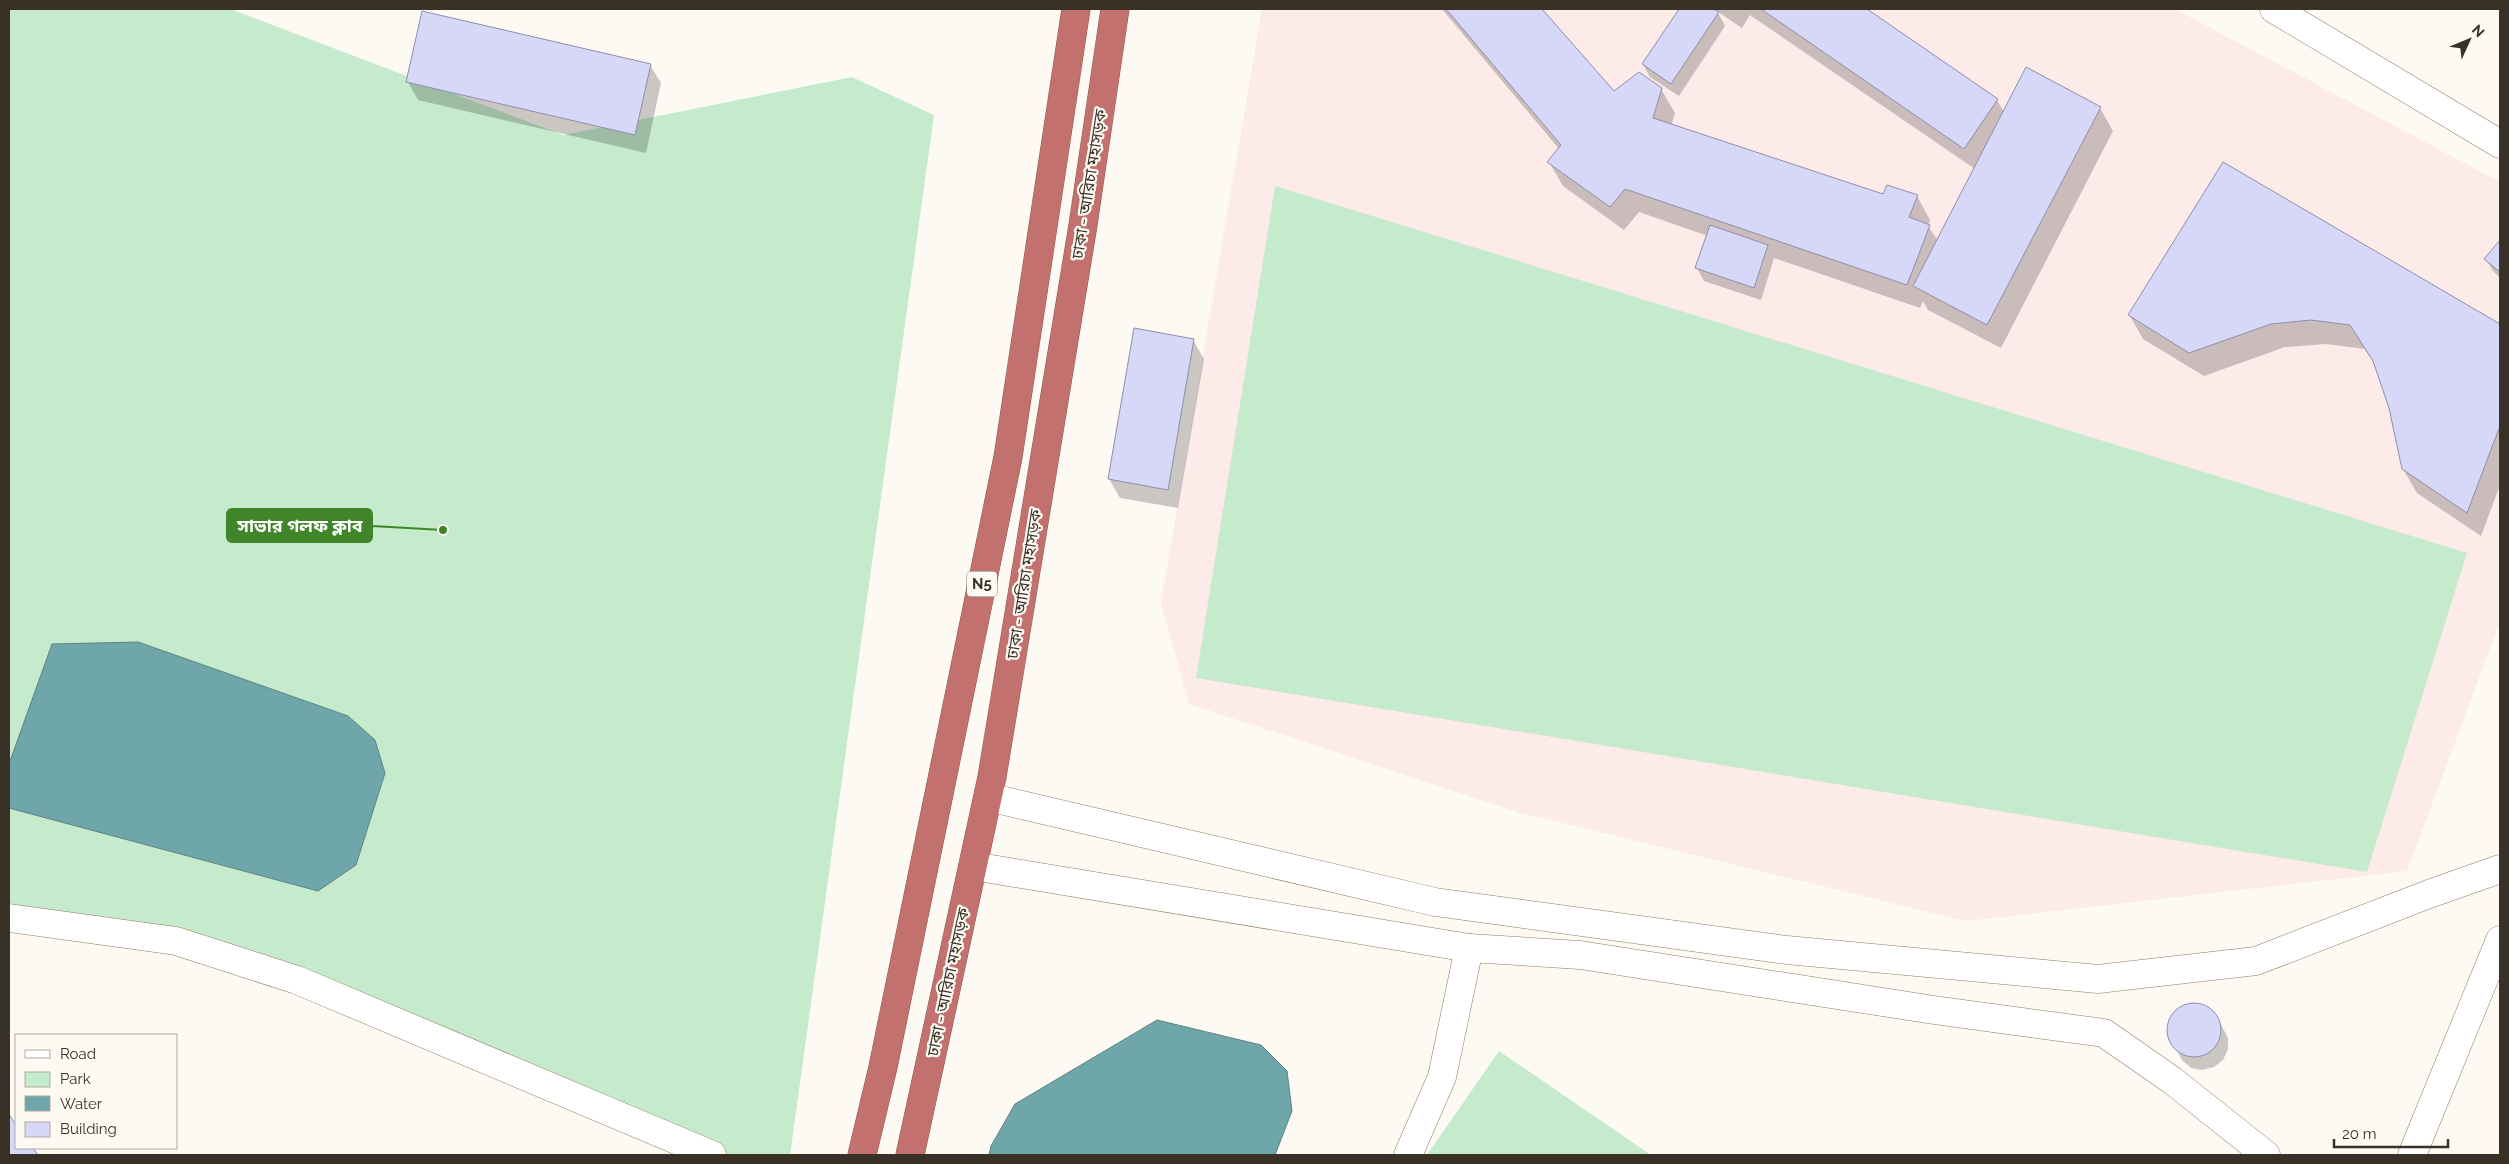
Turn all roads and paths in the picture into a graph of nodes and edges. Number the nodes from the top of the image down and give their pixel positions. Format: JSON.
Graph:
{"nodes":[{"id":1,"x":1076,"y":9,"type":"edge"},
{"id":2,"x":1115,"y":9,"type":"edge"},
{"id":3,"x":2274,"y":9,"type":"edge"},
{"id":4,"x":2500,"y":144,"type":"edge"},
{"id":5,"x":988,"y":797,"type":"junction"},
{"id":6,"x":973,"y":866,"type":"junction"},
{"id":7,"x":2500,"y":869,"type":"edge"},
{"id":8,"x":9,"y":918,"type":"edge"},
{"id":9,"x":2500,"y":940,"type":"edge"},
{"id":10,"x":1469,"y":948,"type":"junction"},
{"id":11,"x":712,"y":1155,"type":"edge"},
{"id":12,"x":862,"y":1155,"type":"edge"},
{"id":13,"x":910,"y":1155,"type":"edge"},
{"id":14,"x":1408,"y":1155,"type":"edge"},
{"id":15,"x":2266,"y":1155,"type":"edge"},
{"id":16,"x":2412,"y":1155,"type":"edge"}],
"edges":[{"from":1,"to":12,"type":"highway","number":"N5"},
{"from":2,"to":5,"type":"highway","name":"ঢাকা - আরিচা মহাসড়ক"},
{"from":3,"to":4,"type":"street"},
{"from":5,"to":6,"type":"highway","name":"ঢাকা - আরিচা মহাসড়ক"},
{"from":5,"to":7,"type":"street"},
{"from":6,"to":10,"type":"street"},
{"from":6,"to":13,"type":"highway","name":"ঢাকা - আরিচা মহাসড়ক"},
{"from":8,"to":11,"type":"street"},
{"from":9,"to":16,"type":"street"},
{"from":10,"to":14,"type":"street"},
{"from":10,"to":15,"type":"street"}]}
